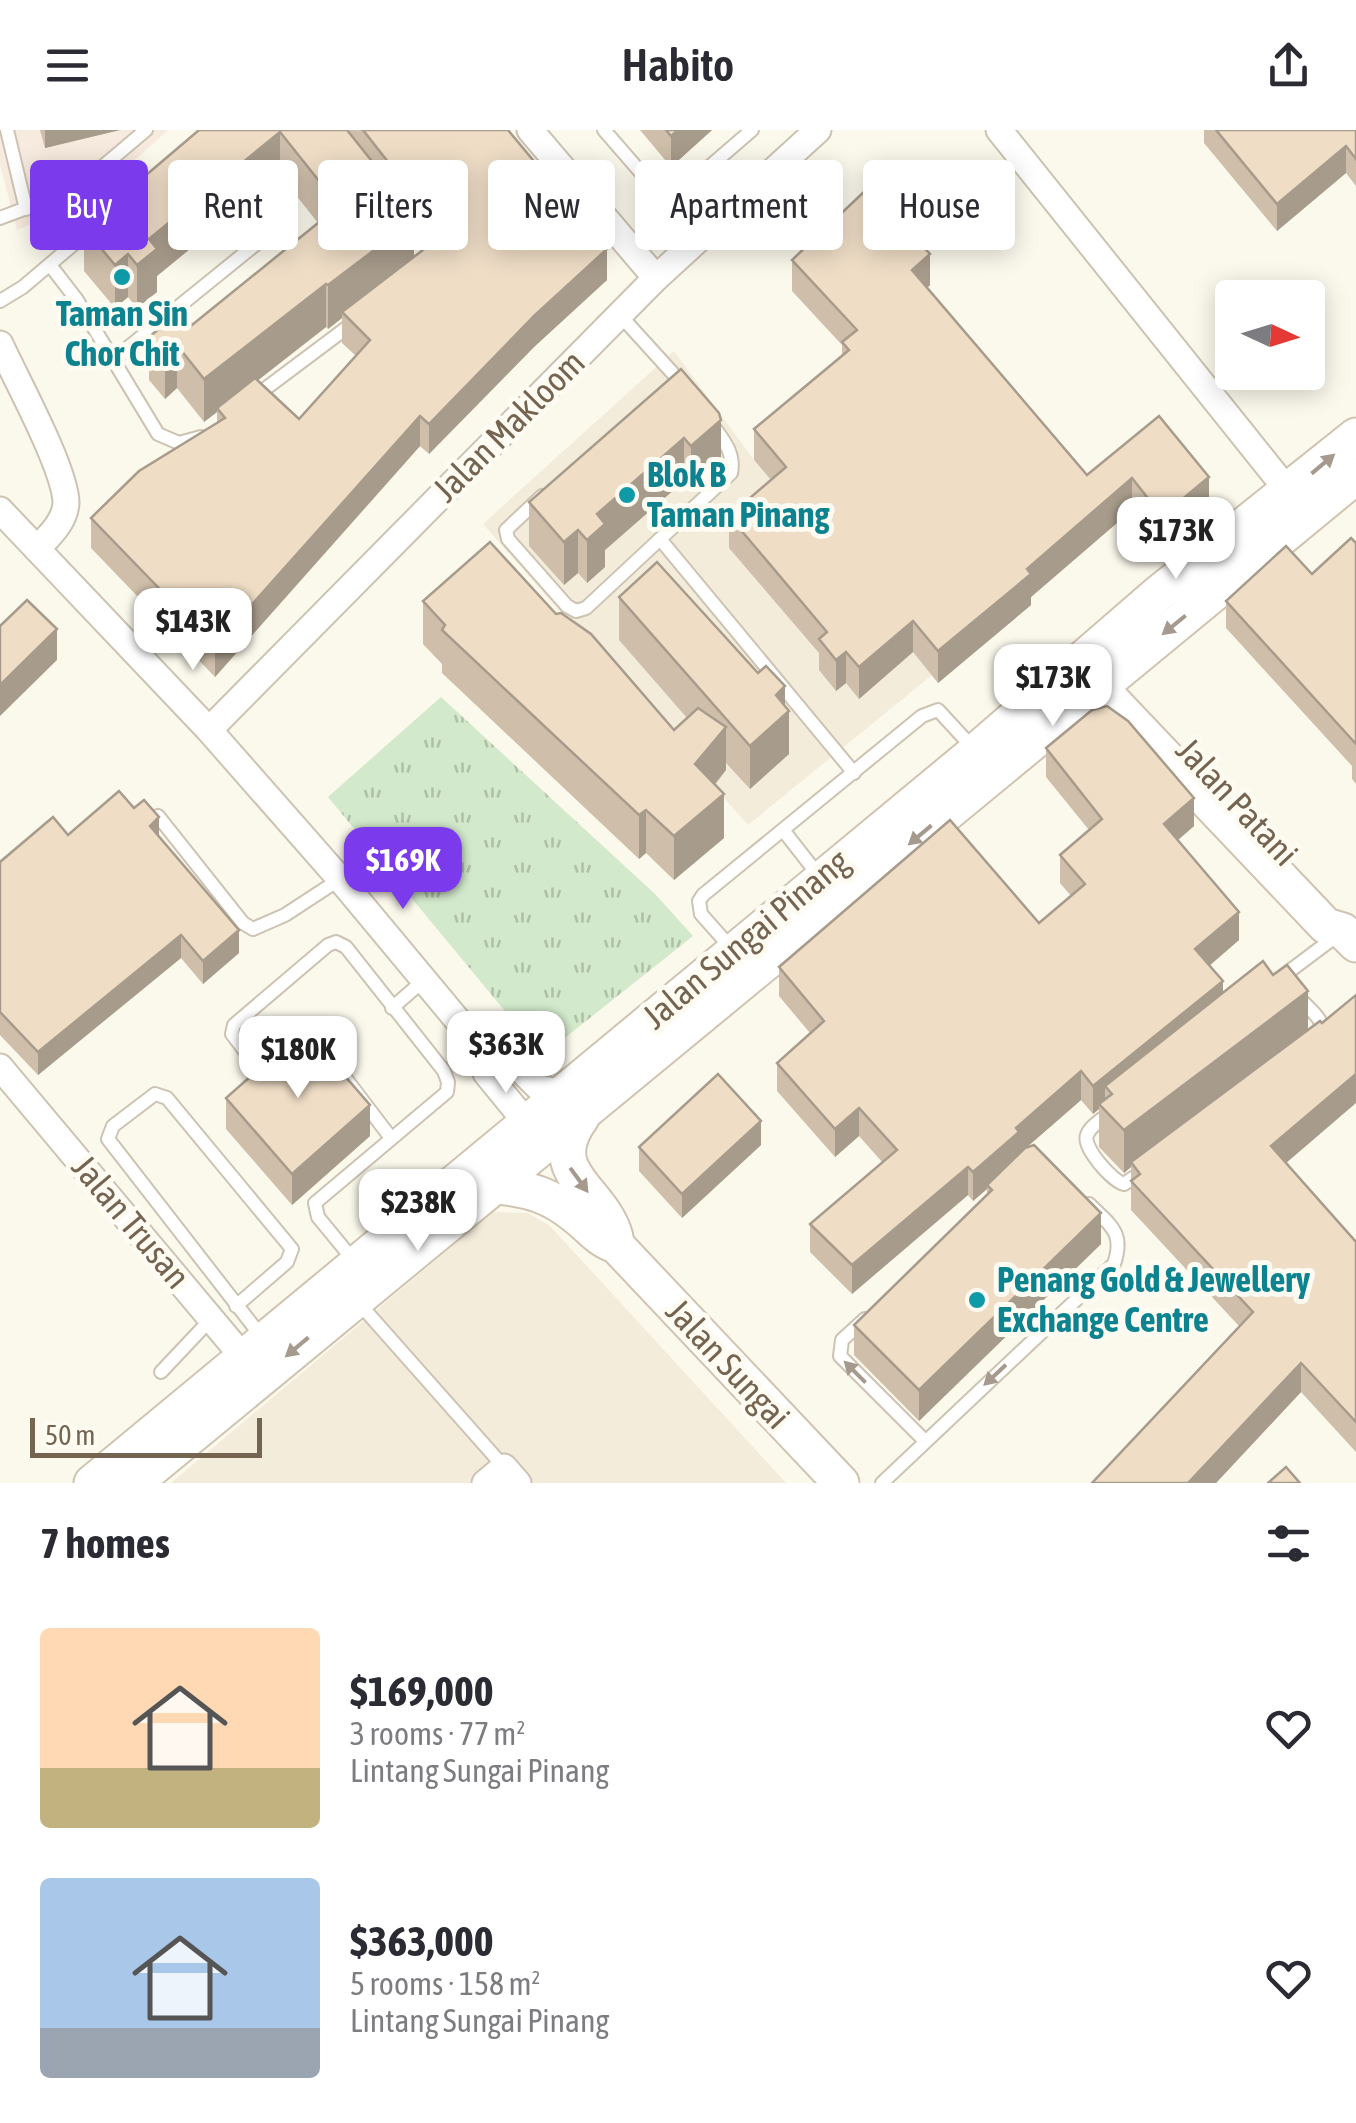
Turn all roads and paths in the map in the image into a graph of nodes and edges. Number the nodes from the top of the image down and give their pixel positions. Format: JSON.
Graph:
{"nodes":[{"id":1,"x":7,"y":130,"type":"edge"},
{"id":2,"x":146,"y":130,"type":"edge"},
{"id":3,"x":530,"y":130,"type":"edge"},
{"id":4,"x":604,"y":130,"type":"edge"},
{"id":5,"x":752,"y":130,"type":"edge"},
{"id":6,"x":818,"y":130,"type":"edge"},
{"id":7,"x":1000,"y":130,"type":"edge"},
{"id":8,"x":26,"y":209,"type":"junction"},
{"id":9,"x":0,"y":218,"type":"edge"},
{"id":10,"x":67,"y":250,"type":"edge"},
{"id":11,"x":249,"y":250,"type":"edge"},
{"id":12,"x":50,"y":265,"type":"junction"},
{"id":13,"x":656,"y":278,"type":"junction"},
{"id":14,"x":0,"y":301,"type":"edge"},
{"id":15,"x":372,"y":309,"type":"edge"},
{"id":16,"x":619,"y":314,"type":"junction"},
{"id":17,"x":0,"y":344,"type":"edge"},
{"id":18,"x":114,"y":359,"type":"junction"},
{"id":19,"x":678,"y":379,"type":"junction"},
{"id":20,"x":664,"y":391,"type":"edge"},
{"id":21,"x":688,"y":392,"type":"edge"},
{"id":22,"x":247,"y":403,"type":"edge"},
{"id":23,"x":698,"y":406,"type":"edge"},
{"id":24,"x":216,"y":426,"type":"edge"},
{"id":25,"x":1356,"y":436,"type":"edge"},
{"id":26,"x":1356,"y":476,"type":"edge"},
{"id":27,"x":552,"y":487,"type":"edge"},
{"id":28,"x":1298,"y":504,"type":"junction"},
{"id":29,"x":0,"y":510,"type":"edge"},
{"id":30,"x":660,"y":539,"type":"junction"},
{"id":31,"x":38,"y":549,"type":"junction"},
{"id":32,"x":1100,"y":672,"type":"junction"},
{"id":33,"x":209,"y":730,"type":"junction"},
{"id":34,"x":985,"y":762,"type":"junction"},
{"id":35,"x":854,"y":773,"type":"junction"},
{"id":36,"x":158,"y":816,"type":"edge"},
{"id":37,"x":783,"y":830,"type":"junction"},
{"id":38,"x":340,"y":878,"type":"junction"},
{"id":39,"x":820,"y":878,"type":"junction"},
{"id":40,"x":1350,"y":938,"type":"edge"},
{"id":41,"x":742,"y":962,"type":"junction"},
{"id":42,"x":1280,"y":978,"type":"junction"},
{"id":43,"x":424,"y":980,"type":"junction"},
{"id":44,"x":1266,"y":989,"type":"edge"},
{"id":45,"x":392,"y":1008,"type":"junction"},
{"id":46,"x":474,"y":1040,"type":"junction"},
{"id":47,"x":1306,"y":1048,"type":"edge"},
{"id":48,"x":0,"y":1067,"type":"edge"},
{"id":49,"x":573,"y":1103,"type":"junction"},
{"id":50,"x":1120,"y":1106,"type":"edge"},
{"id":51,"x":526,"y":1122,"type":"junction"},
{"id":52,"x":391,"y":1138,"type":"junction"},
{"id":53,"x":1164,"y":1156,"type":"edge"},
{"id":54,"x":498,"y":1186,"type":"junction"},
{"id":55,"x":1078,"y":1194,"type":"edge"},
{"id":56,"x":616,"y":1244,"type":"junction"},
{"id":57,"x":355,"y":1262,"type":"junction"},
{"id":58,"x":355,"y":1299,"type":"junction"},
{"id":59,"x":236,"y":1306,"type":"junction"},
{"id":60,"x":870,"y":1314,"type":"edge"},
{"id":61,"x":211,"y":1319,"type":"junction"},
{"id":62,"x":257,"y":1358,"type":"junction"},
{"id":63,"x":161,"y":1372,"type":"dead end"},
{"id":64,"x":925,"y":1440,"type":"junction"},
{"id":65,"x":502,"y":1478,"type":"edge"},
{"id":66,"x":92,"y":1483,"type":"edge"},
{"id":67,"x":134,"y":1483,"type":"edge"},
{"id":68,"x":840,"y":1483,"type":"edge"},
{"id":69,"x":882,"y":1483,"type":"edge"}],
"edges":[{"from":1,"to":8,"type":"lane"},
{"from":2,"to":8,"type":"lane"},
{"from":3,"to":13,"type":"street"},
{"from":4,"to":5,"type":"lane"},
{"from":6,"to":13,"type":"street","name":"Jalan Makloom"},
{"from":7,"to":28,"type":"street"},
{"from":8,"to":9,"type":"lane"},
{"from":10,"to":12,"type":"lane"},
{"from":11,"to":18,"type":"lane"},
{"from":12,"to":14,"type":"lane"},
{"from":12,"to":18,"type":"lane"},
{"from":13,"to":16,"type":"street","name":"Jalan Makloom"},
{"from":15,"to":22,"type":"lane"},
{"from":16,"to":19,"type":"lane"},
{"from":16,"to":33,"type":"street","name":"Jalan Makloom"},
{"from":17,"to":31,"type":"street"},
{"from":18,"to":24,"type":"lane"},
{"from":19,"to":20,"type":"lane"},
{"from":19,"to":21,"type":"lane"},
{"from":23,"to":30,"type":"lane"},
{"from":28,"to":25,"type":"main road","name":"Jalan Sungai Pinang","one_way":true},
{"from":26,"to":28,"type":"main road","name":"Jalan Sungai Pinang"},
{"from":27,"to":30,"type":"lane"},
{"from":28,"to":32,"type":"main road","name":"Jalan Sungai Pinang"},
{"from":29,"to":31,"type":"street"},
{"from":30,"to":35,"type":"lane"},
{"from":31,"to":33,"type":"street"},
{"from":32,"to":34,"type":"main road","name":"Jalan Sungai Pinang"},
{"from":32,"to":40,"type":"main road","name":"Jalan Patani"},
{"from":33,"to":38,"type":"street"},
{"from":34,"to":35,"type":"lane"},
{"from":34,"to":39,"type":"main road","name":"Jalan Sungai Pinang"},
{"from":34,"to":41,"type":"main road","name":"Jalan Sungai Pinang","one_way":true},
{"from":35,"to":37,"type":"lane"},
{"from":36,"to":38,"type":"lane"},
{"from":37,"to":39,"type":"lane"},
{"from":37,"to":41,"type":"lane"},
{"from":38,"to":43,"type":"street"},
{"from":39,"to":41,"type":"main road","name":"Jalan Sungai Pinang"},
{"from":40,"to":42,"type":"lane"},
{"from":41,"to":49,"type":"main road","name":"Jalan Sungai Pinang"},
{"from":42,"to":44,"type":"lane"},
{"from":42,"to":47,"type":"lane"},
{"from":43,"to":45,"type":"lane"},
{"from":43,"to":46,"type":"street"},
{"from":45,"to":52,"type":"lane"},
{"from":45,"to":52,"type":"lane"},
{"from":46,"to":49,"type":"street"},
{"from":46,"to":51,"type":"street"},
{"from":48,"to":61,"type":"street","name":"Jalan Trusan"},
{"from":49,"to":51,"type":"main road","name":"Jalan Sungai Pinang"},
{"from":49,"to":54,"type":"main road","name":"Jalan Sungai Pinang"},
{"from":49,"to":56,"type":"main road","name":"Jalan Sungai","one_way":true},
{"from":50,"to":53,"type":"lane"},
{"from":51,"to":57,"type":"main road","name":"Jalan Sungai Pinang"},
{"from":52,"to":57,"type":"lane"},
{"from":54,"to":56,"type":"main road","name":"Jalan Sungai"},
{"from":54,"to":58,"type":"main road","name":"Jalan Sungai Pinang"},
{"from":55,"to":64,"type":"lane","one_way":true},
{"from":56,"to":68,"type":"main road","name":"Jalan Sungai"},
{"from":57,"to":62,"type":"main road","name":"Jalan Sungai Pinang"},
{"from":58,"to":62,"type":"main road","name":"Jalan Sungai Pinang","one_way":true},
{"from":58,"to":65,"type":"lane"},
{"from":59,"to":59,"type":"lane"},
{"from":59,"to":62,"type":"lane"},
{"from":64,"to":60,"type":"lane","one_way":true},
{"from":61,"to":62,"type":"street","name":"Jalan Trusan"},
{"from":61,"to":63,"type":"lane"},
{"from":62,"to":66,"type":"main road","name":"Jalan Sungai Pinang"},
{"from":62,"to":67,"type":"main road","name":"Jalan Sungai Pinang"},
{"from":64,"to":69,"type":"lane"}]}
